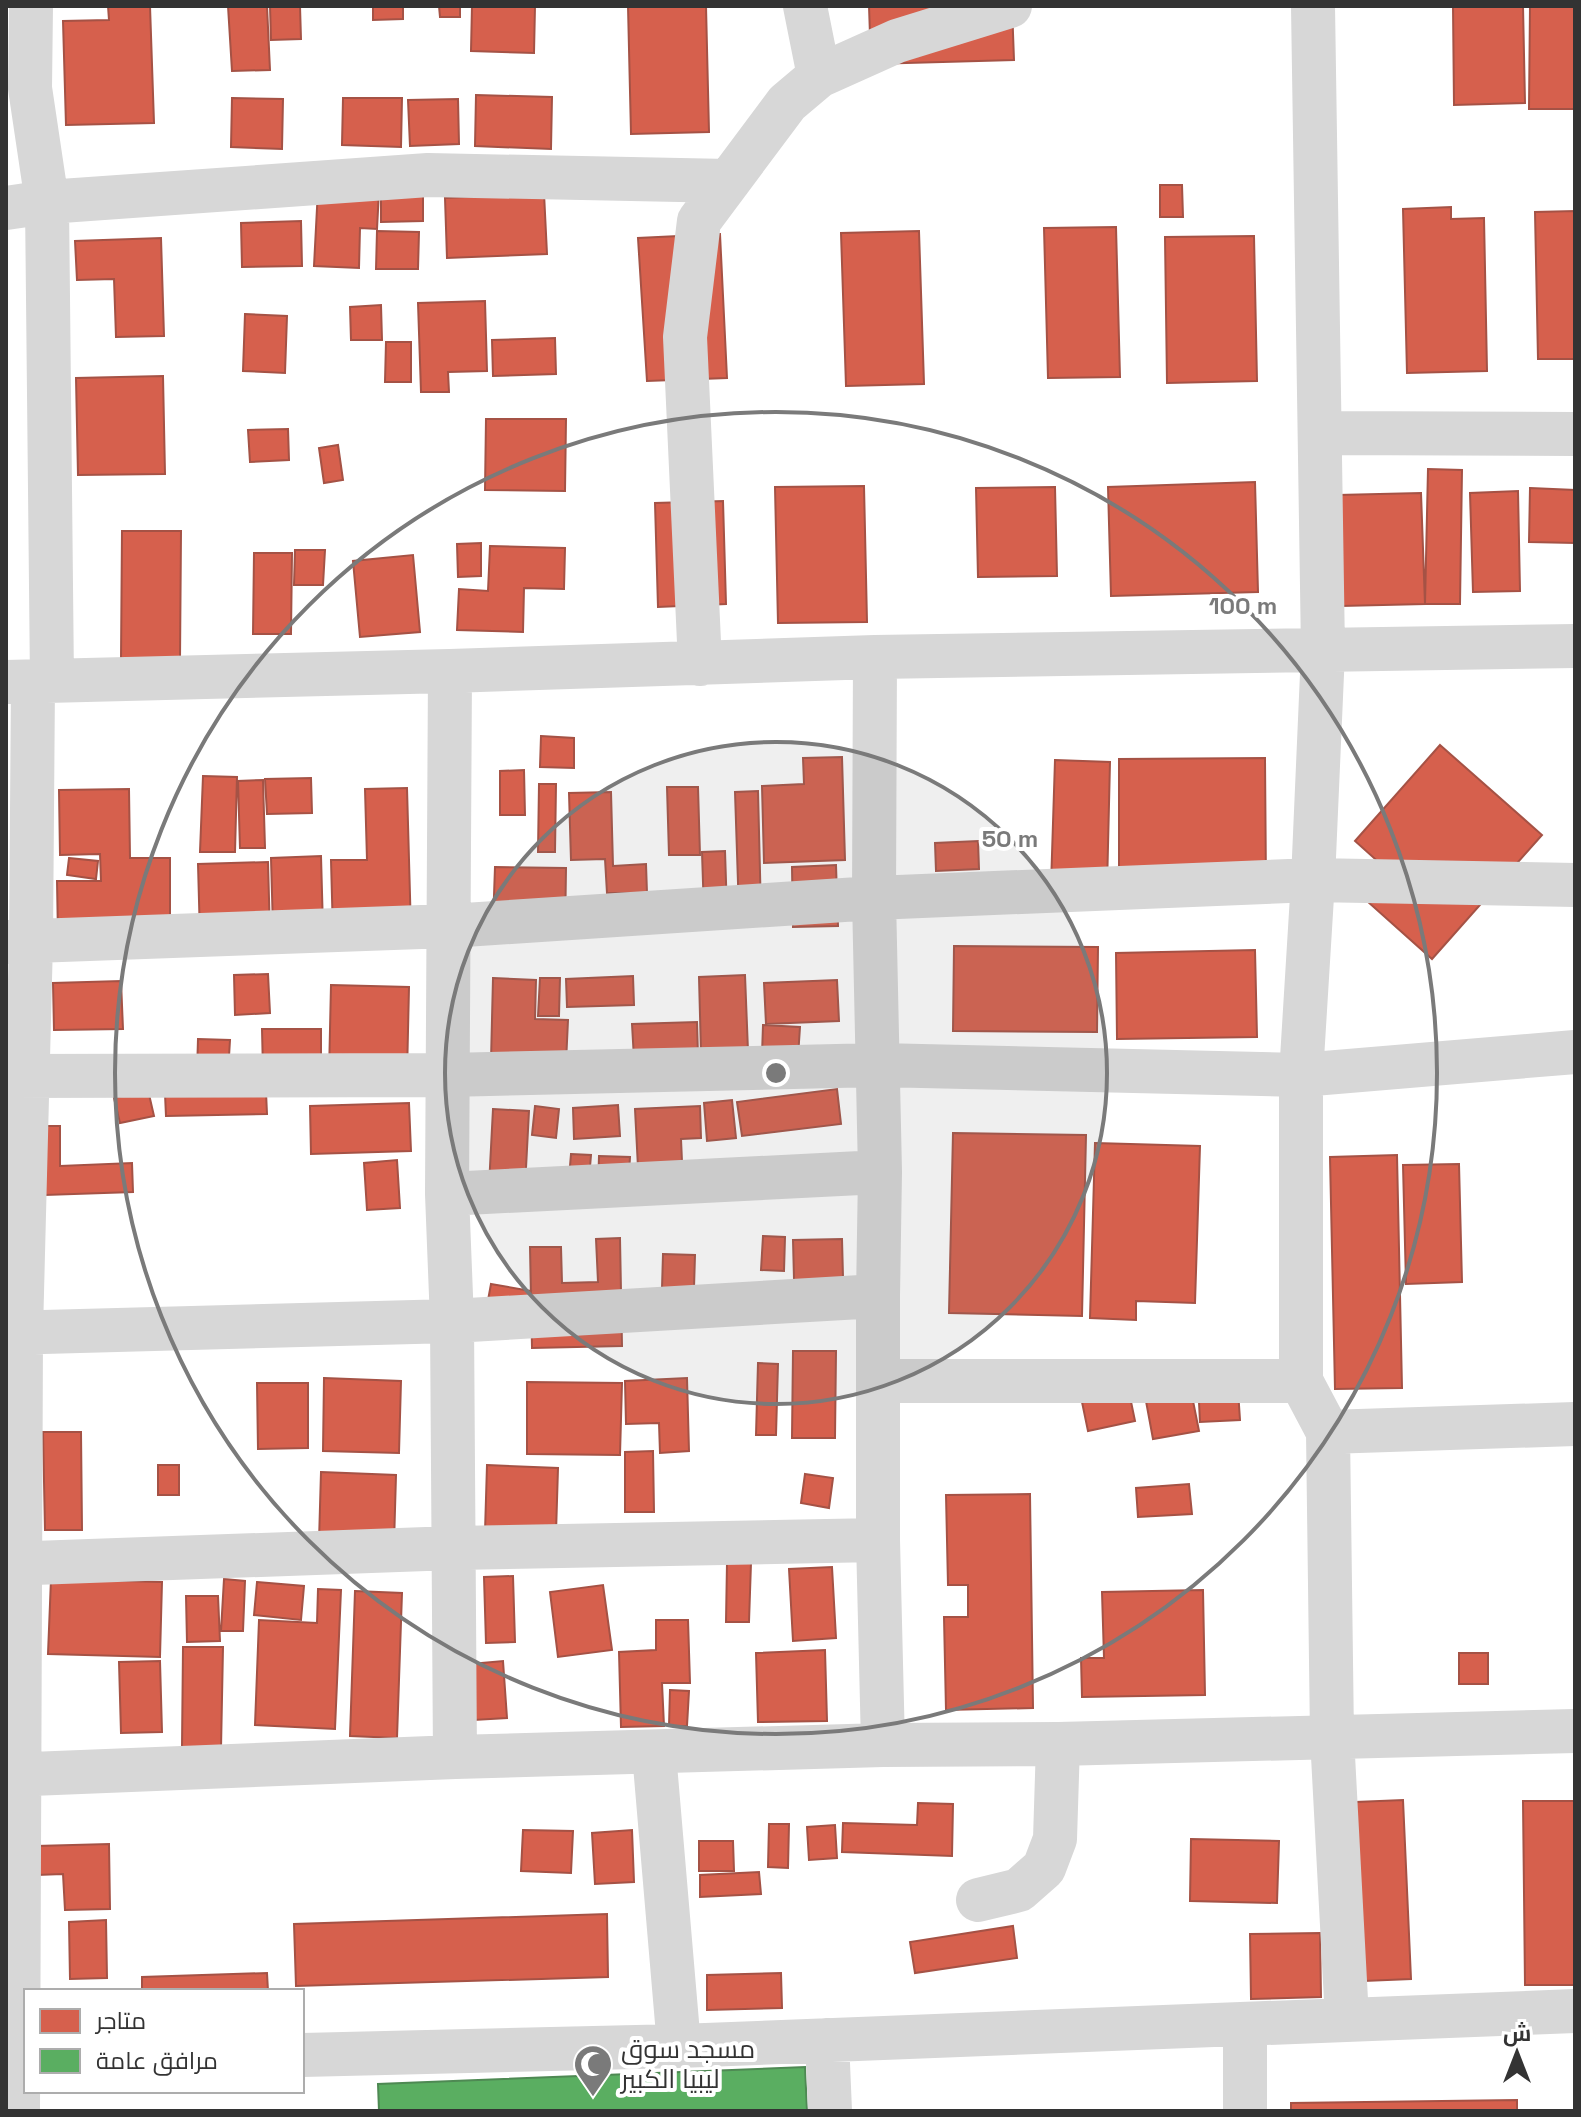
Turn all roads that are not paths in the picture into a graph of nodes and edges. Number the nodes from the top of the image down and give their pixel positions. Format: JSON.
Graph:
{"nodes":[{"id":1,"x":31,"y":6,"type":"edge"},
{"id":2,"x":805,"y":6,"type":"edge"},
{"id":3,"x":1010,"y":6,"type":"edge"},
{"id":4,"x":1313,"y":6,"type":"edge"},
{"id":5,"x":819,"y":76,"type":"junction"},
{"id":6,"x":729,"y":181,"type":"junction"},
{"id":7,"x":26,"y":205,"type":"edge"},
{"id":8,"x":1321,"y":433,"type":"junction"},
{"id":9,"x":1575,"y":434,"type":"edge"},
{"id":10,"x":1575,"y":646,"type":"edge"},
{"id":11,"x":1323,"y":651,"type":"junction"},
{"id":12,"x":875,"y":657,"type":"junction"},
{"id":13,"x":700,"y":664,"type":"junction"},
{"id":14,"x":450,"y":671,"type":"junction"},
{"id":15,"x":30,"y":681,"type":"edge"},
{"id":16,"x":1313,"y":880,"type":"junction"},
{"id":17,"x":1575,"y":885,"type":"edge"},
{"id":18,"x":874,"y":898,"type":"junction"},
{"id":19,"x":449,"y":926,"type":"junction"},
{"id":20,"x":18,"y":941,"type":"edge"},
{"id":21,"x":1575,"y":1052,"type":"edge"},
{"id":22,"x":879,"y":1065,"type":"junction"},
{"id":23,"x":448,"y":1075,"type":"junction"},
{"id":24,"x":1301,"y":1075,"type":"junction"},
{"id":25,"x":17,"y":1076,"type":"edge"},
{"id":26,"x":880,"y":1172,"type":"junction"},
{"id":27,"x":447,"y":1194,"type":"junction"},
{"id":28,"x":878,"y":1296,"type":"junction"},
{"id":29,"x":452,"y":1321,"type":"junction"},
{"id":30,"x":13,"y":1332,"type":"edge"},
{"id":31,"x":879,"y":1381,"type":"junction"},
{"id":32,"x":1301,"y":1381,"type":"junction"},
{"id":33,"x":1575,"y":1424,"type":"edge"},
{"id":34,"x":1328,"y":1432,"type":"junction"},
{"id":35,"x":878,"y":1540,"type":"junction"},
{"id":36,"x":454,"y":1548,"type":"junction"},
{"id":37,"x":13,"y":1564,"type":"edge"},
{"id":38,"x":1575,"y":1731,"type":"edge"},
{"id":39,"x":1332,"y":1737,"type":"junction"},
{"id":40,"x":1058,"y":1744,"type":"junction"},
{"id":41,"x":883,"y":1745,"type":"junction"},
{"id":42,"x":654,"y":1753,"type":"junction"},
{"id":43,"x":455,"y":1757,"type":"junction"},
{"id":44,"x":12,"y":1775,"type":"edge"},
{"id":45,"x":978,"y":1900,"type":"dead end"},
{"id":46,"x":1575,"y":2011,"type":"edge"},
{"id":47,"x":1347,"y":2019,"type":"junction"},
{"id":48,"x":1245,"y":2025,"type":"junction"},
{"id":49,"x":827,"y":2040,"type":"junction"},
{"id":50,"x":679,"y":2046,"type":"junction"},
{"id":51,"x":304,"y":2055,"type":"edge"},
{"id":52,"x":16,"y":2061,"type":"edge"},
{"id":53,"x":18,"y":2111,"type":"edge"},
{"id":54,"x":830,"y":2111,"type":"edge"},
{"id":55,"x":1245,"y":2111,"type":"edge"}],
"edges":[{"from":1,"to":7,"type":"street"},
{"from":2,"to":5,"type":"street"},
{"from":3,"to":5,"type":"street"},
{"from":4,"to":8,"type":"street"},
{"from":5,"to":6,"type":"street"},
{"from":6,"to":7,"type":"street"},
{"from":6,"to":13,"type":"street"},
{"from":7,"to":15,"type":"street"},
{"from":8,"to":9,"type":"street"},
{"from":8,"to":11,"type":"street"},
{"from":10,"to":11,"type":"street"},
{"from":11,"to":12,"type":"street"},
{"from":11,"to":16,"type":"street"},
{"from":12,"to":13,"type":"street"},
{"from":12,"to":18,"type":"street"},
{"from":13,"to":14,"type":"street"},
{"from":14,"to":15,"type":"street"},
{"from":14,"to":19,"type":"street"},
{"from":15,"to":20,"type":"street"},
{"from":16,"to":17,"type":"street"},
{"from":16,"to":18,"type":"street"},
{"from":16,"to":24,"type":"street"},
{"from":18,"to":19,"type":"street"},
{"from":18,"to":22,"type":"street"},
{"from":19,"to":20,"type":"street"},
{"from":19,"to":23,"type":"street"},
{"from":20,"to":25,"type":"street"},
{"from":21,"to":24,"type":"street"},
{"from":22,"to":23,"type":"street"},
{"from":22,"to":24,"type":"street"},
{"from":22,"to":26,"type":"street"},
{"from":23,"to":25,"type":"street"},
{"from":23,"to":27,"type":"street"},
{"from":24,"to":32,"type":"street"},
{"from":25,"to":30,"type":"street"},
{"from":26,"to":27,"type":"street"},
{"from":26,"to":28,"type":"street"},
{"from":27,"to":29,"type":"street"},
{"from":28,"to":29,"type":"street"},
{"from":28,"to":31,"type":"street"},
{"from":29,"to":30,"type":"street"},
{"from":29,"to":36,"type":"street"},
{"from":30,"to":37,"type":"street"},
{"from":31,"to":32,"type":"street"},
{"from":31,"to":35,"type":"street"},
{"from":32,"to":34,"type":"street"},
{"from":33,"to":34,"type":"street"},
{"from":34,"to":39,"type":"street"},
{"from":35,"to":36,"type":"street"},
{"from":35,"to":41,"type":"street"},
{"from":36,"to":37,"type":"street"},
{"from":36,"to":43,"type":"street"},
{"from":37,"to":44,"type":"street"},
{"from":38,"to":39,"type":"street"},
{"from":39,"to":40,"type":"street"},
{"from":39,"to":47,"type":"street"},
{"from":40,"to":41,"type":"street"},
{"from":40,"to":45,"type":"street"},
{"from":41,"to":42,"type":"street"},
{"from":42,"to":43,"type":"street"},
{"from":42,"to":50,"type":"street"},
{"from":43,"to":44,"type":"street"},
{"from":44,"to":52,"type":"street"},
{"from":46,"to":47,"type":"street"},
{"from":47,"to":48,"type":"street"},
{"from":48,"to":49,"type":"street"},
{"from":48,"to":55,"type":"street"},
{"from":49,"to":50,"type":"street"},
{"from":49,"to":54,"type":"street"},
{"from":50,"to":51,"type":"street"},
{"from":52,"to":53,"type":"street"}]}
